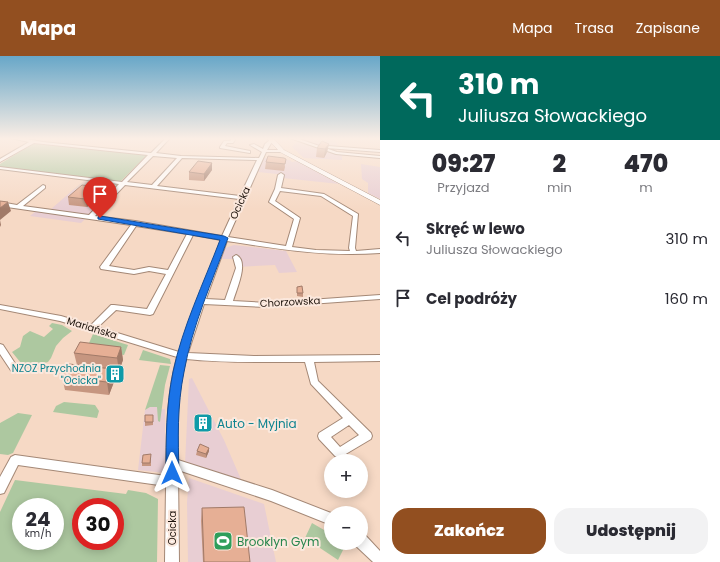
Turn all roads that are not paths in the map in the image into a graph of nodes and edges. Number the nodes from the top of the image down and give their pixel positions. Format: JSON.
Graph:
{"nodes":[{"id":1,"x":144,"y":162,"type":"edge"},
{"id":2,"x":177,"y":162,"type":"edge"},
{"id":3,"x":259,"y":162,"type":"edge"},
{"id":4,"x":302,"y":162,"type":"edge"},
{"id":5,"x":0,"y":168,"type":"edge"},
{"id":6,"x":281,"y":175,"type":"dead end"},
{"id":7,"x":123,"y":183,"type":"junction"},
{"id":8,"x":43,"y":187,"type":"dead end"},
{"id":9,"x":152,"y":187,"type":"junction"},
{"id":10,"x":278,"y":189,"type":"junction"},
{"id":11,"x":242,"y":198,"type":"junction"},
{"id":12,"x":0,"y":201,"type":"edge"},
{"id":13,"x":380,"y":203,"type":"edge"},
{"id":14,"x":0,"y":204,"type":"edge"},
{"id":15,"x":20,"y":205,"type":"junction"},
{"id":16,"x":54,"y":208,"type":"dead end"},
{"id":17,"x":90,"y":217,"type":"junction"},
{"id":18,"x":135,"y":223,"type":"junction"},
{"id":19,"x":227,"y":231,"type":"junction"},
{"id":20,"x":190,"y":232,"type":"junction"},
{"id":21,"x":224,"y":238,"type":"junction"},
{"id":22,"x":245,"y":242,"type":"junction"},
{"id":23,"x":220,"y":248,"type":"junction"},
{"id":24,"x":288,"y":249,"type":"junction"},
{"id":25,"x":380,"y":251,"type":"edge"},
{"id":26,"x":354,"y":253,"type":"junction"},
{"id":27,"x":236,"y":257,"type":"dead end"},
{"id":28,"x":170,"y":272,"type":"junction"},
{"id":29,"x":380,"y":297,"type":"edge"},
{"id":30,"x":201,"y":301,"type":"junction"},
{"id":31,"x":228,"y":303,"type":"junction"},
{"id":32,"x":0,"y":307,"type":"edge"},
{"id":33,"x":93,"y":328,"type":"junction"},
{"id":34,"x":0,"y":347,"type":"edge"},
{"id":35,"x":183,"y":356,"type":"junction"},
{"id":36,"x":380,"y":358,"type":"edge"},
{"id":37,"x":309,"y":359,"type":"junction"},
{"id":38,"x":15,"y":370,"type":"dead end"},
{"id":39,"x":350,"y":419,"type":"dead end"},
{"id":40,"x":172,"y":464,"type":"junction"},
{"id":41,"x":172,"y":482,"type":"junction"},
{"id":42,"x":0,"y":489,"type":"edge"},
{"id":43,"x":324,"y":516,"type":"edge"},
{"id":44,"x":368,"y":548,"type":"edge"},
{"id":45,"x":380,"y":560,"type":"edge"},
{"id":46,"x":172,"y":562,"type":"edge"}],
"edges":[{"from":1,"to":7,"type":"street"},
{"from":2,"to":9,"type":"street"},
{"from":3,"to":11,"type":"street","name":"Ocicka"},
{"from":4,"to":13,"type":"main road"},
{"from":5,"to":7,"type":"street"},
{"from":6,"to":10,"type":"street"},
{"from":7,"to":9,"type":"street"},
{"from":7,"to":17,"type":"street"},
{"from":8,"to":15,"type":"street"},
{"from":9,"to":11,"type":"street"},
{"from":10,"to":24,"type":"street"},
{"from":10,"to":26,"type":"street"},
{"from":11,"to":19,"type":"street","name":"Ocicka"},
{"from":12,"to":15,"type":"street"},
{"from":14,"to":15,"type":"street"},
{"from":15,"to":16,"type":"street"},
{"from":15,"to":17,"type":"street"},
{"from":17,"to":18,"type":"street"},
{"from":18,"to":20,"type":"street"},
{"from":18,"to":28,"type":"street"},
{"from":19,"to":21,"type":"street","name":"Ocicka"},
{"from":19,"to":22,"type":"street"},
{"from":20,"to":21,"type":"street"},
{"from":20,"to":28,"type":"street"},
{"from":21,"to":22,"type":"street"},
{"from":21,"to":23,"type":"street","name":"Ocicka"},
{"from":22,"to":23,"type":"street"},
{"from":22,"to":24,"type":"street"},
{"from":23,"to":30,"type":"street","name":"Ocicka"},
{"from":24,"to":26,"type":"street"},
{"from":25,"to":26,"type":"street"},
{"from":27,"to":31,"type":"street"},
{"from":28,"to":33,"type":"street"},
{"from":29,"to":31,"type":"street","name":"Chorzowska"},
{"from":30,"to":31,"type":"street","name":"Chorzowska"},
{"from":30,"to":35,"type":"street","name":"Ocicka"},
{"from":32,"to":33,"type":"street","name":"Mariańska"},
{"from":33,"to":35,"type":"street","name":"Mariańska"},
{"from":34,"to":38,"type":"street"},
{"from":35,"to":37,"type":"street","name":"Mariańska"},
{"from":35,"to":40,"type":"street","name":"Ocicka"},
{"from":36,"to":37,"type":"street","name":"Mariańska"},
{"from":37,"to":39,"type":"street"},
{"from":40,"to":41,"type":"street","name":"Ocicka"},
{"from":40,"to":43,"type":"street"},
{"from":41,"to":42,"type":"street"},
{"from":41,"to":46,"type":"street","name":"Ocicka"},
{"from":44,"to":45,"type":"street"}]}
